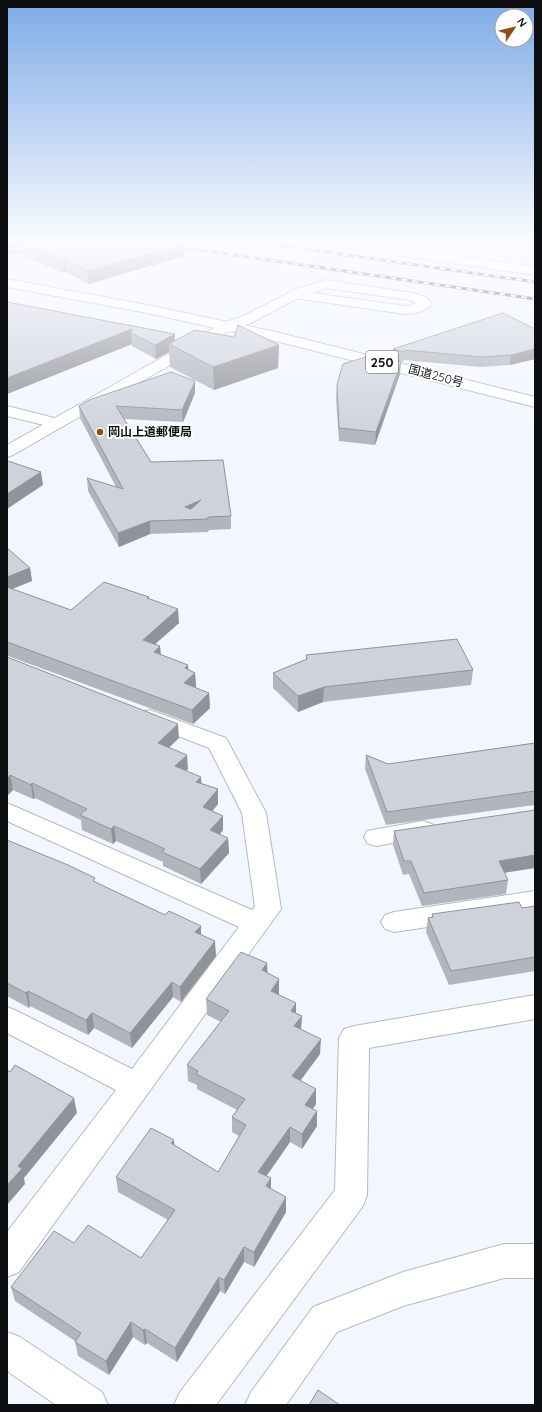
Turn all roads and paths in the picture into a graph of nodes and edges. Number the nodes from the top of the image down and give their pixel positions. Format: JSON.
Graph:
{"nodes":[{"id":1,"x":132,"y":306,"type":"edge"},
{"id":2,"x":273,"y":306,"type":"edge"},
{"id":3,"x":377,"y":306,"type":"edge"},
{"id":4,"x":421,"y":306,"type":"edge"},
{"id":5,"x":228,"y":326,"type":"junction"},
{"id":6,"x":535,"y":402,"type":"edge"},
{"id":7,"x":7,"y":410,"type":"edge"},
{"id":8,"x":56,"y":423,"type":"junction"},
{"id":9,"x":7,"y":452,"type":"edge"},
{"id":10,"x":130,"y":710,"type":"edge"},
{"id":11,"x":7,"y":811,"type":"edge"},
{"id":12,"x":444,"y":827,"type":"edge"},
{"id":13,"x":376,"y":837,"type":"dead end"},
{"id":14,"x":535,"y":901,"type":"edge"},
{"id":15,"x":394,"y":922,"type":"dead end"},
{"id":16,"x":257,"y":924,"type":"junction"},
{"id":17,"x":535,"y":1007,"type":"edge"},
{"id":18,"x":7,"y":1019,"type":"edge"},
{"id":19,"x":136,"y":1086,"type":"junction"},
{"id":20,"x":7,"y":1260,"type":"edge"},
{"id":21,"x":535,"y":1261,"type":"edge"},
{"id":22,"x":7,"y":1350,"type":"edge"},
{"id":23,"x":89,"y":1405,"type":"edge"},
{"id":24,"x":193,"y":1405,"type":"edge"},
{"id":25,"x":264,"y":1405,"type":"edge"}],
"edges":[{"from":1,"to":5,"type":"main road","name":"国道250号","number":"250"},
{"from":2,"to":5,"type":"main road"},
{"from":3,"to":4,"type":"main road"},
{"from":5,"to":6,"type":"main road","name":"国道250号","number":"250"},
{"from":5,"to":8,"type":"main road"},
{"from":7,"to":8,"type":"main road"},
{"from":8,"to":9,"type":"main road"},
{"from":10,"to":16,"type":"main road"},
{"from":11,"to":16,"type":"main road"},
{"from":12,"to":13,"type":"main road"},
{"from":14,"to":15,"type":"main road"},
{"from":16,"to":19,"type":"main road"},
{"from":17,"to":24,"type":"main road"},
{"from":18,"to":19,"type":"main road"},
{"from":19,"to":20,"type":"main road"},
{"from":21,"to":25,"type":"main road"},
{"from":22,"to":23,"type":"main road"}]}
